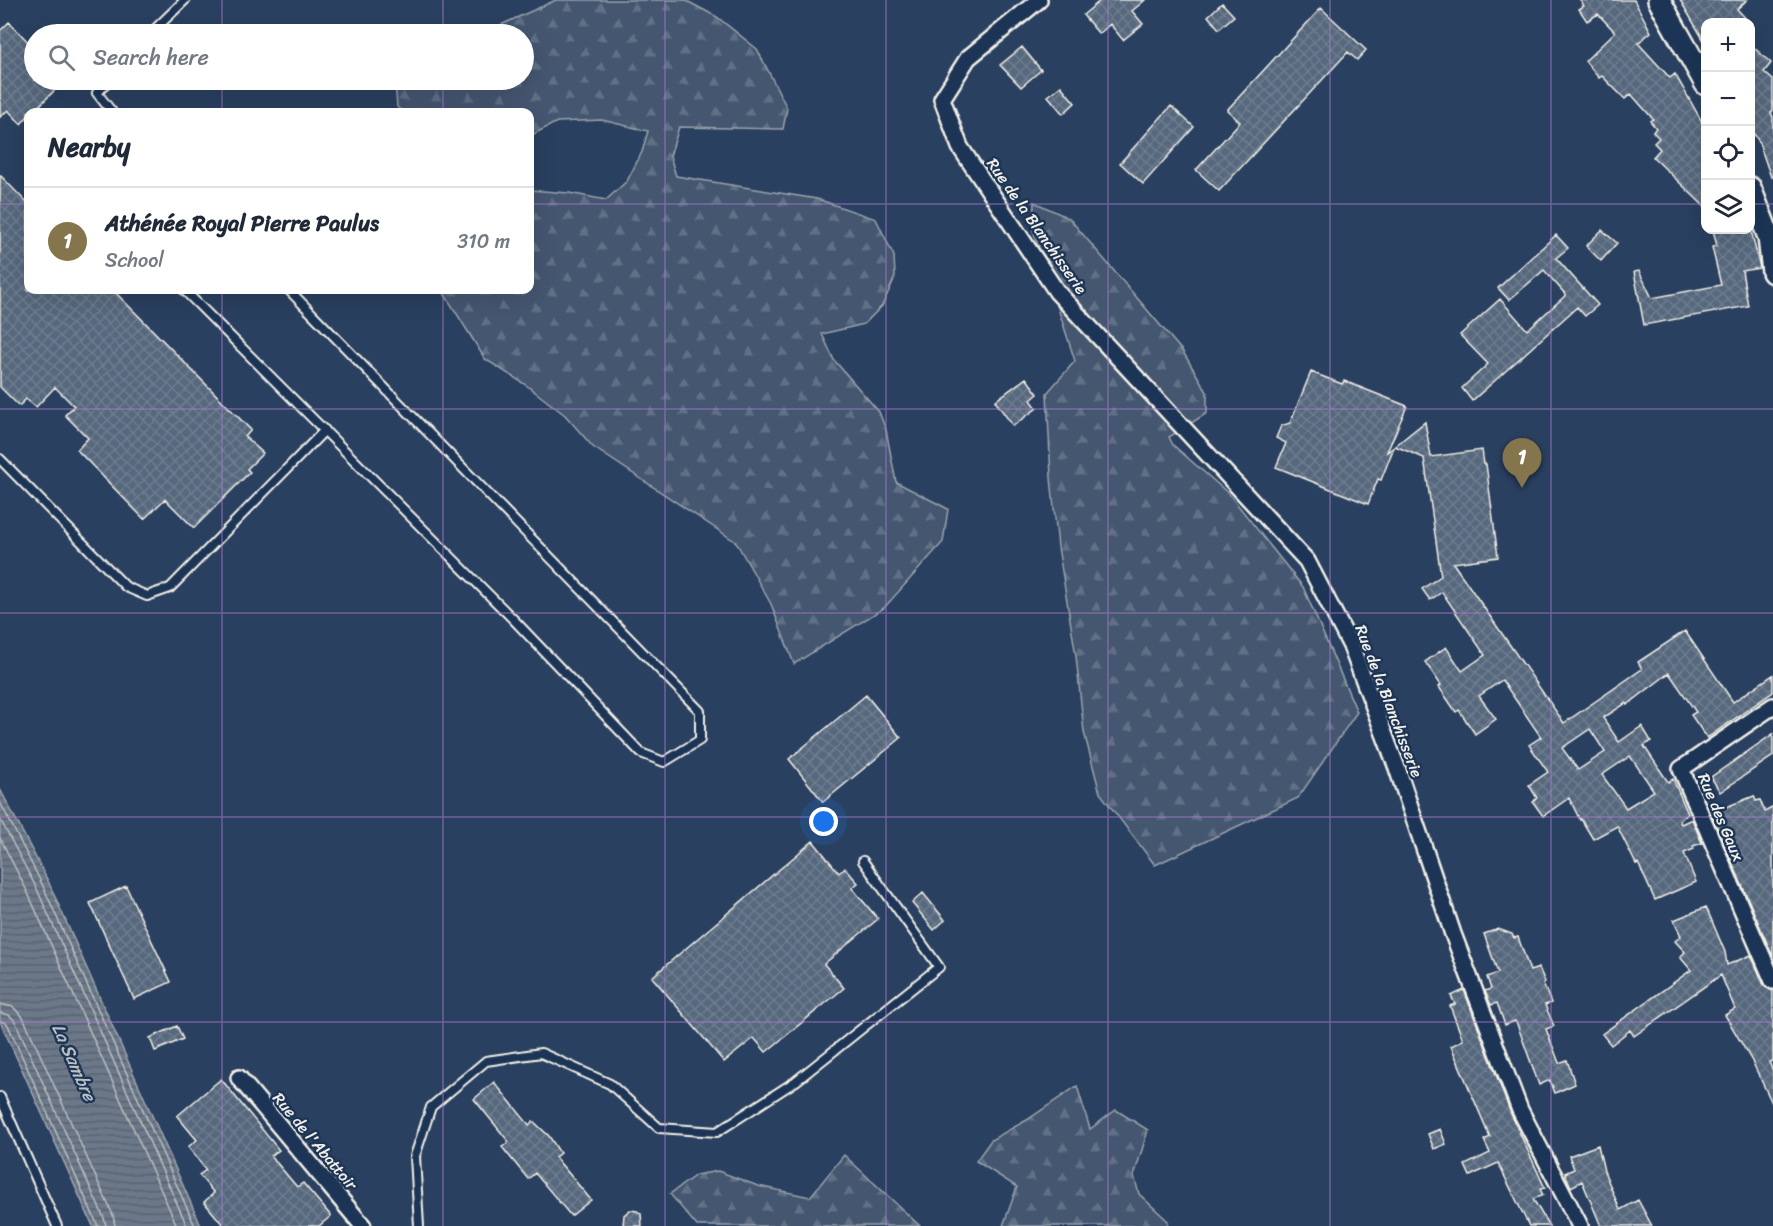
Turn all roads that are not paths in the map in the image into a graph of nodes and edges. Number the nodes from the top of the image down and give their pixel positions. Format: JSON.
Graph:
{"nodes":[{"id":1,"x":185,"y":0,"type":"edge"},
{"id":2,"x":1039,"y":0,"type":"edge"},
{"id":3,"x":1659,"y":0,"type":"edge"},
{"id":4,"x":160,"y":24,"type":"edge"},
{"id":5,"x":1701,"y":75,"type":"edge"},
{"id":6,"x":100,"y":90,"type":"edge"},
{"id":7,"x":109,"y":108,"type":"edge"},
{"id":8,"x":1755,"y":200,"type":"edge"},
{"id":9,"x":1771,"y":239,"type":"edge"},
{"id":10,"x":1773,"y":273,"type":"edge"},
{"id":11,"x":188,"y":294,"type":"edge"},
{"id":12,"x":293,"y":294,"type":"edge"},
{"id":13,"x":325,"y":430,"type":"junction"},
{"id":14,"x":0,"y":459,"type":"edge"},
{"id":15,"x":1773,"y":706,"type":"edge"},
{"id":16,"x":863,"y":861,"type":"dead end"},
{"id":17,"x":1773,"y":981,"type":"edge"},
{"id":18,"x":238,"y":1078,"type":"dead end"},
{"id":19,"x":0,"y":1097,"type":"edge"},
{"id":20,"x":57,"y":1226,"type":"edge"},
{"id":21,"x":363,"y":1226,"type":"edge"},
{"id":22,"x":419,"y":1226,"type":"edge"},
{"id":23,"x":1580,"y":1226,"type":"edge"}],
"edges":[{"from":1,"to":4,"type":"lane"},
{"from":2,"to":23,"type":"street","name":"Rue de la Blanchisserie"},
{"from":3,"to":5,"type":"main road"},
{"from":6,"to":7,"type":"lane"},
{"from":8,"to":9,"type":"main road"},
{"from":9,"to":10,"type":"main road"},
{"from":11,"to":13,"type":"lane"},
{"from":12,"to":13,"type":"lane"},
{"from":13,"to":14,"type":"lane"},
{"from":15,"to":17,"type":"street","name":"Rue des Gaux"},
{"from":16,"to":22,"type":"lane"},
{"from":18,"to":21,"type":"street","name":"Rue de l'Abattoir"},
{"from":19,"to":20,"type":"lane"}]}
